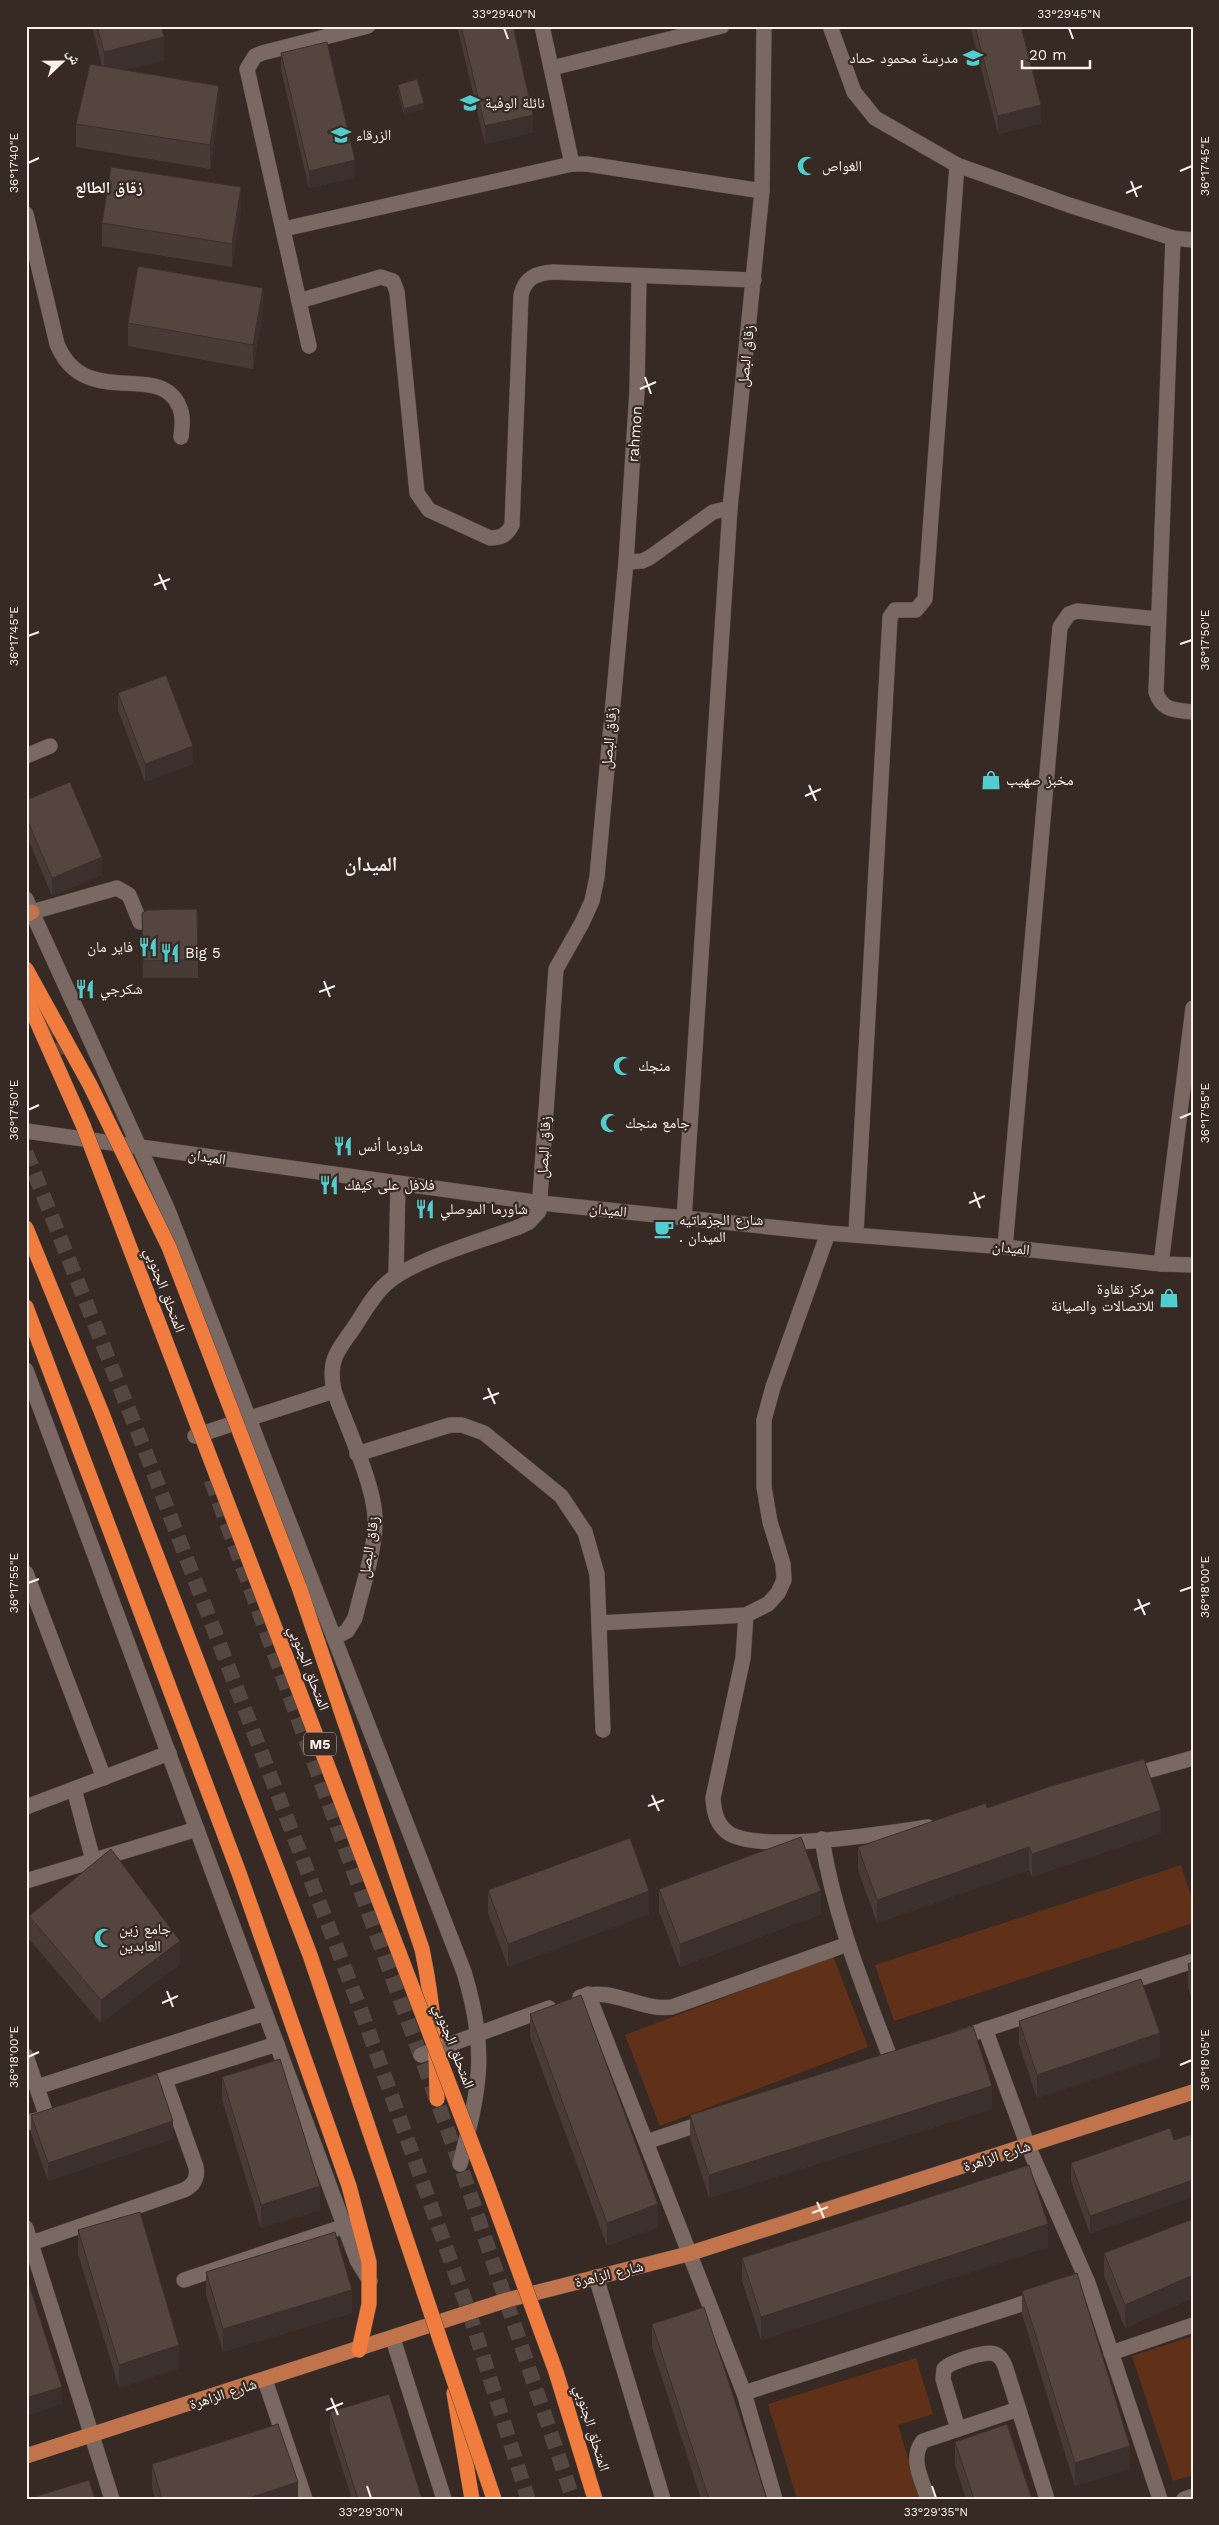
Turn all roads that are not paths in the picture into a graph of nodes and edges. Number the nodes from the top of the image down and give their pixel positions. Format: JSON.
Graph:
{"nodes":[{"id":1,"x":368,"y":26,"type":"edge"},
{"id":2,"x":542,"y":26,"type":"edge"},
{"id":3,"x":722,"y":26,"type":"edge"},
{"id":4,"x":764,"y":26,"type":"edge"},
{"id":5,"x":830,"y":26,"type":"edge"},
{"id":6,"x":552,"y":68,"type":"junction"},
{"id":7,"x":572,"y":164,"type":"junction"},
{"id":8,"x":958,"y":165,"type":"junction"},
{"id":9,"x":762,"y":191,"type":"junction"},
{"id":10,"x":26,"y":214,"type":"edge"},
{"id":11,"x":284,"y":229,"type":"junction"},
{"id":12,"x":1173,"y":238,"type":"junction"},
{"id":13,"x":1193,"y":240,"type":"edge"},
{"id":14,"x":639,"y":276,"type":"junction"},
{"id":15,"x":754,"y":280,"type":"junction"},
{"id":16,"x":300,"y":301,"type":"junction"},
{"id":17,"x":309,"y":346,"type":"dead end"},
{"id":18,"x":181,"y":437,"type":"dead end"},
{"id":19,"x":730,"y":508,"type":"junction"},
{"id":20,"x":626,"y":562,"type":"junction"},
{"id":21,"x":1158,"y":619,"type":"junction"},
{"id":22,"x":1193,"y":712,"type":"edge"},
{"id":23,"x":50,"y":746,"type":"dead end"},
{"id":24,"x":26,"y":756,"type":"edge"},
{"id":25,"x":28,"y":909,"type":"edge"},
{"id":26,"x":140,"y":922,"type":"edge"},
{"id":27,"x":26,"y":969,"type":"edge"},
{"id":28,"x":26,"y":997,"type":"edge"},
{"id":29,"x":1193,"y":1008,"type":"edge"},
{"id":30,"x":26,"y":1131,"type":"edge"},
{"id":31,"x":138,"y":1147,"type":"junction"},
{"id":32,"x":398,"y":1183,"type":"junction"},
{"id":33,"x":541,"y":1203,"type":"junction"},
{"id":34,"x":684,"y":1219,"type":"junction"},
{"id":35,"x":26,"y":1228,"type":"edge"},
{"id":36,"x":828,"y":1233,"type":"junction"},
{"id":37,"x":856,"y":1233,"type":"junction"},
{"id":38,"x":1005,"y":1247,"type":"junction"},
{"id":39,"x":1161,"y":1264,"type":"junction"},
{"id":40,"x":1193,"y":1265,"type":"edge"},
{"id":41,"x":396,"y":1276,"type":"junction"},
{"id":42,"x":26,"y":1308,"type":"edge"},
{"id":43,"x":26,"y":1370,"type":"edge"},
{"id":44,"x":334,"y":1391,"type":"junction"},
{"id":45,"x":249,"y":1419,"type":"junction"},
{"id":46,"x":195,"y":1436,"type":"dead end"},
{"id":47,"x":357,"y":1454,"type":"junction"},
{"id":48,"x":26,"y":1573,"type":"edge"},
{"id":49,"x":31,"y":1598,"type":"edge"},
{"id":50,"x":746,"y":1615,"type":"junction"},
{"id":51,"x":599,"y":1623,"type":"junction"},
{"id":52,"x":334,"y":1638,"type":"junction"},
{"id":53,"x":603,"y":1730,"type":"dead end"},
{"id":54,"x":169,"y":1753,"type":"junction"},
{"id":55,"x":1193,"y":1758,"type":"edge"},
{"id":56,"x":104,"y":1778,"type":"junction"},
{"id":57,"x":1116,"y":1780,"type":"edge"},
{"id":58,"x":74,"y":1789,"type":"junction"},
{"id":59,"x":26,"y":1807,"type":"edge"},
{"id":60,"x":940,"y":1824,"type":"edge"},
{"id":61,"x":197,"y":1829,"type":"junction"},
{"id":62,"x":822,"y":1839,"type":"junction"},
{"id":63,"x":94,"y":1860,"type":"junction"},
{"id":64,"x":26,"y":1881,"type":"edge"},
{"id":65,"x":848,"y":1944,"type":"junction"},
{"id":66,"x":1193,"y":1961,"type":"edge"},
{"id":67,"x":588,"y":1994,"type":"junction"},
{"id":68,"x":265,"y":2013,"type":"junction"},
{"id":69,"x":985,"y":2029,"type":"junction"},
{"id":70,"x":479,"y":2033,"type":"junction"},
{"id":71,"x":277,"y":2044,"type":"junction"},
{"id":72,"x":938,"y":2045,"type":"edge"},
{"id":73,"x":437,"y":2049,"type":"junction"},
{"id":74,"x":421,"y":2054,"type":"dead end"},
{"id":75,"x":910,"y":2054,"type":"edge"},
{"id":76,"x":26,"y":2056,"type":"edge"},
{"id":77,"x":891,"y":2060,"type":"junction"},
{"id":78,"x":872,"y":2066,"type":"edge"},
{"id":79,"x":166,"y":2080,"type":"junction"},
{"id":80,"x":37,"y":2087,"type":"junction"},
{"id":81,"x":138,"y":2088,"type":"edge"},
{"id":82,"x":1193,"y":2092,"type":"edge"},
{"id":83,"x":437,"y":2099,"type":"dead end"},
{"id":84,"x":65,"y":2111,"type":"edge"},
{"id":85,"x":47,"y":2117,"type":"junction"},
{"id":86,"x":722,"y":2117,"type":"edge"},
{"id":87,"x":26,"y":2124,"type":"edge"},
{"id":88,"x":646,"y":2142,"type":"junction"},
{"id":89,"x":1028,"y":2146,"type":"junction"},
{"id":90,"x":460,"y":2164,"type":"dead end"},
{"id":91,"x":345,"y":2226,"type":"junction"},
{"id":92,"x":26,"y":2228,"type":"edge"},
{"id":93,"x":29,"y":2244,"type":"edge"},
{"id":94,"x":688,"y":2254,"type":"junction"},
{"id":95,"x":596,"y":2277,"type":"junction"},
{"id":96,"x":184,"y":2280,"type":"dead end"},
{"id":97,"x":370,"y":2281,"type":"junction"},
{"id":98,"x":1088,"y":2283,"type":"junction"},
{"id":99,"x":1069,"y":2289,"type":"edge"},
{"id":100,"x":1051,"y":2295,"type":"edge"},
{"id":101,"x":1193,"y":2325,"type":"edge"},
{"id":102,"x":393,"y":2339,"type":"junction"},
{"id":103,"x":358,"y":2350,"type":"junction"},
{"id":104,"x":1111,"y":2353,"type":"junction"},
{"id":105,"x":451,"y":2374,"type":"junction"},
{"id":106,"x":265,"y":2380,"type":"junction"},
{"id":107,"x":744,"y":2393,"type":"junction"},
{"id":108,"x":1018,"y":2409,"type":"junction"},
{"id":109,"x":958,"y":2429,"type":"junction"},
{"id":110,"x":92,"y":2435,"type":"junction"},
{"id":111,"x":26,"y":2456,"type":"edge"},
{"id":112,"x":1193,"y":2496,"type":"edge"},
{"id":113,"x":112,"y":2499,"type":"edge"},
{"id":114,"x":305,"y":2499,"type":"edge"},
{"id":115,"x":444,"y":2499,"type":"edge"},
{"id":116,"x":472,"y":2499,"type":"edge"},
{"id":117,"x":494,"y":2499,"type":"edge"},
{"id":118,"x":595,"y":2499,"type":"edge"},
{"id":119,"x":663,"y":2499,"type":"edge"},
{"id":120,"x":775,"y":2499,"type":"edge"},
{"id":121,"x":928,"y":2499,"type":"edge"},
{"id":122,"x":1047,"y":2499,"type":"edge"},
{"id":123,"x":1160,"y":2499,"type":"edge"},
{"id":124,"x":1184,"y":2499,"type":"edge"}],
"edges":[{"from":1,"to":11,"type":"street"},
{"from":2,"to":6,"type":"street"},
{"from":3,"to":6,"type":"street"},
{"from":4,"to":9,"type":"street","name":"زقاق البصل"},
{"from":5,"to":8,"type":"street"},
{"from":6,"to":7,"type":"street"},
{"from":7,"to":9,"type":"street"},
{"from":7,"to":11,"type":"street"},
{"from":8,"to":12,"type":"street"},
{"from":8,"to":37,"type":"street"},
{"from":9,"to":15,"type":"street","name":"زقاق البصل"},
{"from":10,"to":18,"type":"street"},
{"from":11,"to":16,"type":"street"},
{"from":12,"to":13,"type":"street"},
{"from":12,"to":21,"type":"street"},
{"from":14,"to":15,"type":"street"},
{"from":14,"to":16,"type":"street"},
{"from":14,"to":20,"type":"street","name":"rahmon"},
{"from":15,"to":19,"type":"street","name":"زقاق البصل"},
{"from":16,"to":17,"type":"street"},
{"from":19,"to":20,"type":"street"},
{"from":19,"to":34,"type":"street","name":"زقاق البصل"},
{"from":20,"to":33,"type":"street","name":"زقاق البصل"},
{"from":21,"to":22,"type":"street"},
{"from":21,"to":38,"type":"street"},
{"from":23,"to":24,"type":"street"},
{"from":25,"to":26,"type":"street"},
{"from":25,"to":31,"type":"street"},
{"from":27,"to":73,"type":"highway","bridge":true},
{"from":28,"to":118,"type":"highway","name":"المتحلق الجنوبي","number":"M5","bridge":true},
{"from":29,"to":39,"type":"street"},
{"from":30,"to":31,"type":"street","name":"الميدان"},
{"from":31,"to":32,"type":"street","name":"الميدان"},
{"from":31,"to":45,"type":"street"},
{"from":32,"to":33,"type":"street","name":"الميدان"},
{"from":32,"to":41,"type":"street"},
{"from":33,"to":34,"type":"street","name":"الميدان"},
{"from":33,"to":41,"type":"street","name":"زقاق البصل"},
{"from":34,"to":36,"type":"street","name":"الميدان"},
{"from":35,"to":105,"type":"highway","bridge":true},
{"from":36,"to":37,"type":"street","name":"الميدان"},
{"from":36,"to":50,"type":"street"},
{"from":37,"to":38,"type":"street","name":"الميدان"},
{"from":38,"to":39,"type":"street","name":"الميدان"},
{"from":39,"to":40,"type":"street","name":"الميدان"},
{"from":41,"to":44,"type":"street","name":"زقاق البصل"},
{"from":42,"to":97,"type":"highway"},
{"from":43,"to":54,"type":"street"},
{"from":44,"to":45,"type":"street"},
{"from":44,"to":47,"type":"street","name":"زقاق البصل"},
{"from":45,"to":46,"type":"street"},
{"from":45,"to":52,"type":"street"},
{"from":47,"to":51,"type":"street"},
{"from":47,"to":52,"type":"street","name":"زقاق البصل"},
{"from":48,"to":49,"type":"street"},
{"from":49,"to":56,"type":"street"},
{"from":50,"to":51,"type":"street"},
{"from":50,"to":62,"type":"street"},
{"from":51,"to":53,"type":"street"},
{"from":52,"to":70,"type":"street"},
{"from":54,"to":56,"type":"street"},
{"from":54,"to":61,"type":"street"},
{"from":55,"to":57,"type":"street"},
{"from":56,"to":58,"type":"street"},
{"from":58,"to":59,"type":"street"},
{"from":58,"to":63,"type":"street"},
{"from":60,"to":62,"type":"street"},
{"from":61,"to":63,"type":"street"},
{"from":61,"to":68,"type":"street"},
{"from":62,"to":65,"type":"street"},
{"from":63,"to":64,"type":"street"},
{"from":65,"to":67,"type":"street"},
{"from":65,"to":77,"type":"street"},
{"from":66,"to":69,"type":"street"},
{"from":67,"to":70,"type":"street"},
{"from":67,"to":88,"type":"street"},
{"from":68,"to":71,"type":"street"},
{"from":68,"to":80,"type":"street"},
{"from":69,"to":72,"type":"street"},
{"from":69,"to":89,"type":"street"},
{"from":70,"to":73,"type":"street"},
{"from":70,"to":90,"type":"street"},
{"from":71,"to":79,"type":"street"},
{"from":71,"to":91,"type":"street"},
{"from":73,"to":74,"type":"street"},
{"from":73,"to":83,"type":"highway"},
{"from":75,"to":77,"type":"street"},
{"from":76,"to":80,"type":"street"},
{"from":77,"to":78,"type":"street"},
{"from":79,"to":81,"type":"street"},
{"from":79,"to":93,"type":"street"},
{"from":80,"to":85,"type":"street"},
{"from":82,"to":89,"type":"main road","name":"شارع الزاهرة"},
{"from":84,"to":85,"type":"street"},
{"from":85,"to":87,"type":"street"},
{"from":86,"to":88,"type":"street"},
{"from":88,"to":94,"type":"street"},
{"from":89,"to":94,"type":"main road","name":"شارع الزاهرة"},
{"from":89,"to":98,"type":"street"},
{"from":91,"to":96,"type":"street"},
{"from":91,"to":97,"type":"street"},
{"from":92,"to":93,"type":"street"},
{"from":93,"to":110,"type":"street"},
{"from":94,"to":95,"type":"main road","name":"شارع الزاهرة"},
{"from":94,"to":107,"type":"street"},
{"from":95,"to":102,"type":"main road","name":"شارع الزاهرة"},
{"from":95,"to":119,"type":"street"},
{"from":97,"to":103,"type":"highway"},
{"from":98,"to":99,"type":"street"},
{"from":98,"to":104,"type":"street"},
{"from":100,"to":107,"type":"street"},
{"from":101,"to":104,"type":"street"},
{"from":102,"to":103,"type":"main road","name":"شارع الزاهرة"},
{"from":102,"to":115,"type":"street"},
{"from":103,"to":106,"type":"main road","name":"شارع الزاهرة"},
{"from":104,"to":123,"type":"street"},
{"from":105,"to":116,"type":"highway","bridge":true},
{"from":105,"to":117,"type":"highway","bridge":true},
{"from":106,"to":110,"type":"main road","name":"شارع الزاهرة"},
{"from":106,"to":114,"type":"street"},
{"from":107,"to":120,"type":"street"},
{"from":108,"to":109,"type":"street"},
{"from":108,"to":109,"type":"street"},
{"from":108,"to":122,"type":"street"},
{"from":109,"to":121,"type":"street"},
{"from":110,"to":111,"type":"main road","name":"شارع الزاهرة"},
{"from":110,"to":113,"type":"street"},
{"from":112,"to":124,"type":"street"}]}
